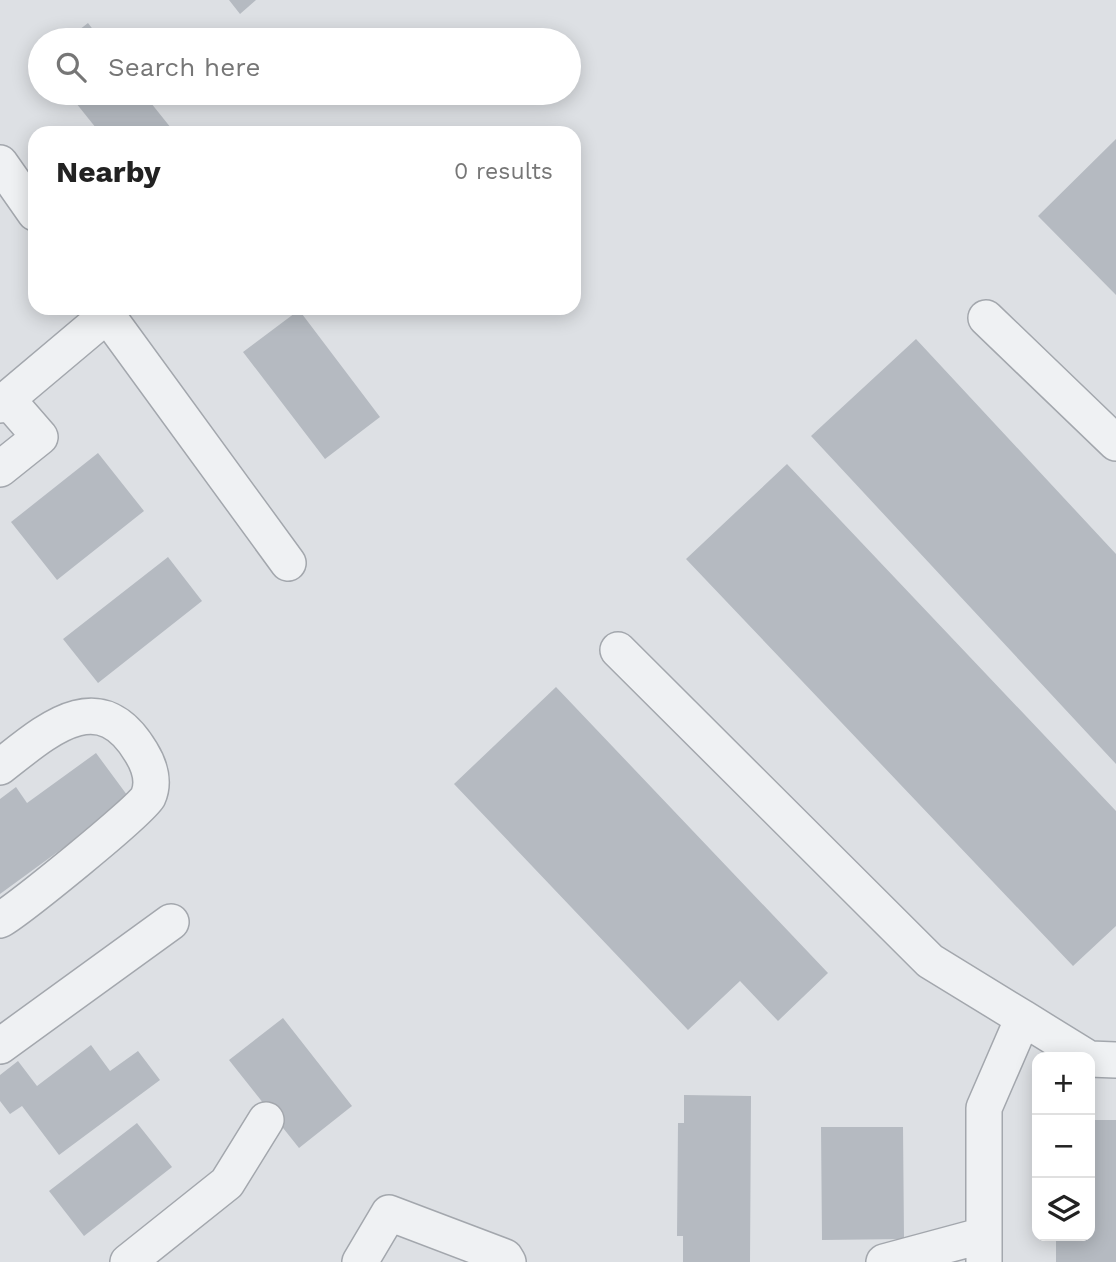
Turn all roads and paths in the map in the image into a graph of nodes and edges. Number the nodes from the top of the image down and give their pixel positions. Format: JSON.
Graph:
{"nodes":[{"id":1,"x":0,"y":163,"type":"edge"},
{"id":2,"x":28,"y":203,"type":"edge"},
{"id":3,"x":99,"y":315,"type":"edge"},
{"id":4,"x":107,"y":315,"type":"edge"},
{"id":5,"x":985,"y":318,"type":"dead end"},
{"id":6,"x":5,"y":394,"type":"edge"},
{"id":7,"x":1116,"y":443,"type":"edge"},
{"id":8,"x":0,"y":469,"type":"edge"},
{"id":9,"x":288,"y":563,"type":"dead end"},
{"id":10,"x":618,"y":650,"type":"dead end"},
{"id":11,"x":0,"y":767,"type":"edge"},
{"id":12,"x":0,"y":920,"type":"edge"},
{"id":13,"x":171,"y":922,"type":"dead end"},
{"id":14,"x":1023,"y":1018,"type":"junction"},
{"id":15,"x":0,"y":1046,"type":"edge"},
{"id":16,"x":1078,"y":1052,"type":"edge"},
{"id":17,"x":1095,"y":1058,"type":"edge"},
{"id":18,"x":1116,"y":1060,"type":"edge"},
{"id":19,"x":266,"y":1121,"type":"dead end"},
{"id":20,"x":984,"y":1248,"type":"edge"},
{"id":21,"x":128,"y":1262,"type":"edge"},
{"id":22,"x":360,"y":1262,"type":"edge"},
{"id":23,"x":508,"y":1262,"type":"edge"},
{"id":24,"x":884,"y":1262,"type":"edge"}],
"edges":[{"from":1,"to":2,"type":"street"},
{"from":3,"to":6,"type":"street"},
{"from":4,"to":9,"type":"street"},
{"from":5,"to":7,"type":"street"},
{"from":6,"to":8,"type":"street"},
{"from":10,"to":14,"type":"street"},
{"from":11,"to":12,"type":"street"},
{"from":13,"to":15,"type":"street"},
{"from":14,"to":16,"type":"street"},
{"from":14,"to":20,"type":"street"},
{"from":17,"to":18,"type":"street"},
{"from":19,"to":21,"type":"street"},
{"from":20,"to":24,"type":"street"},
{"from":22,"to":23,"type":"street"}]}
